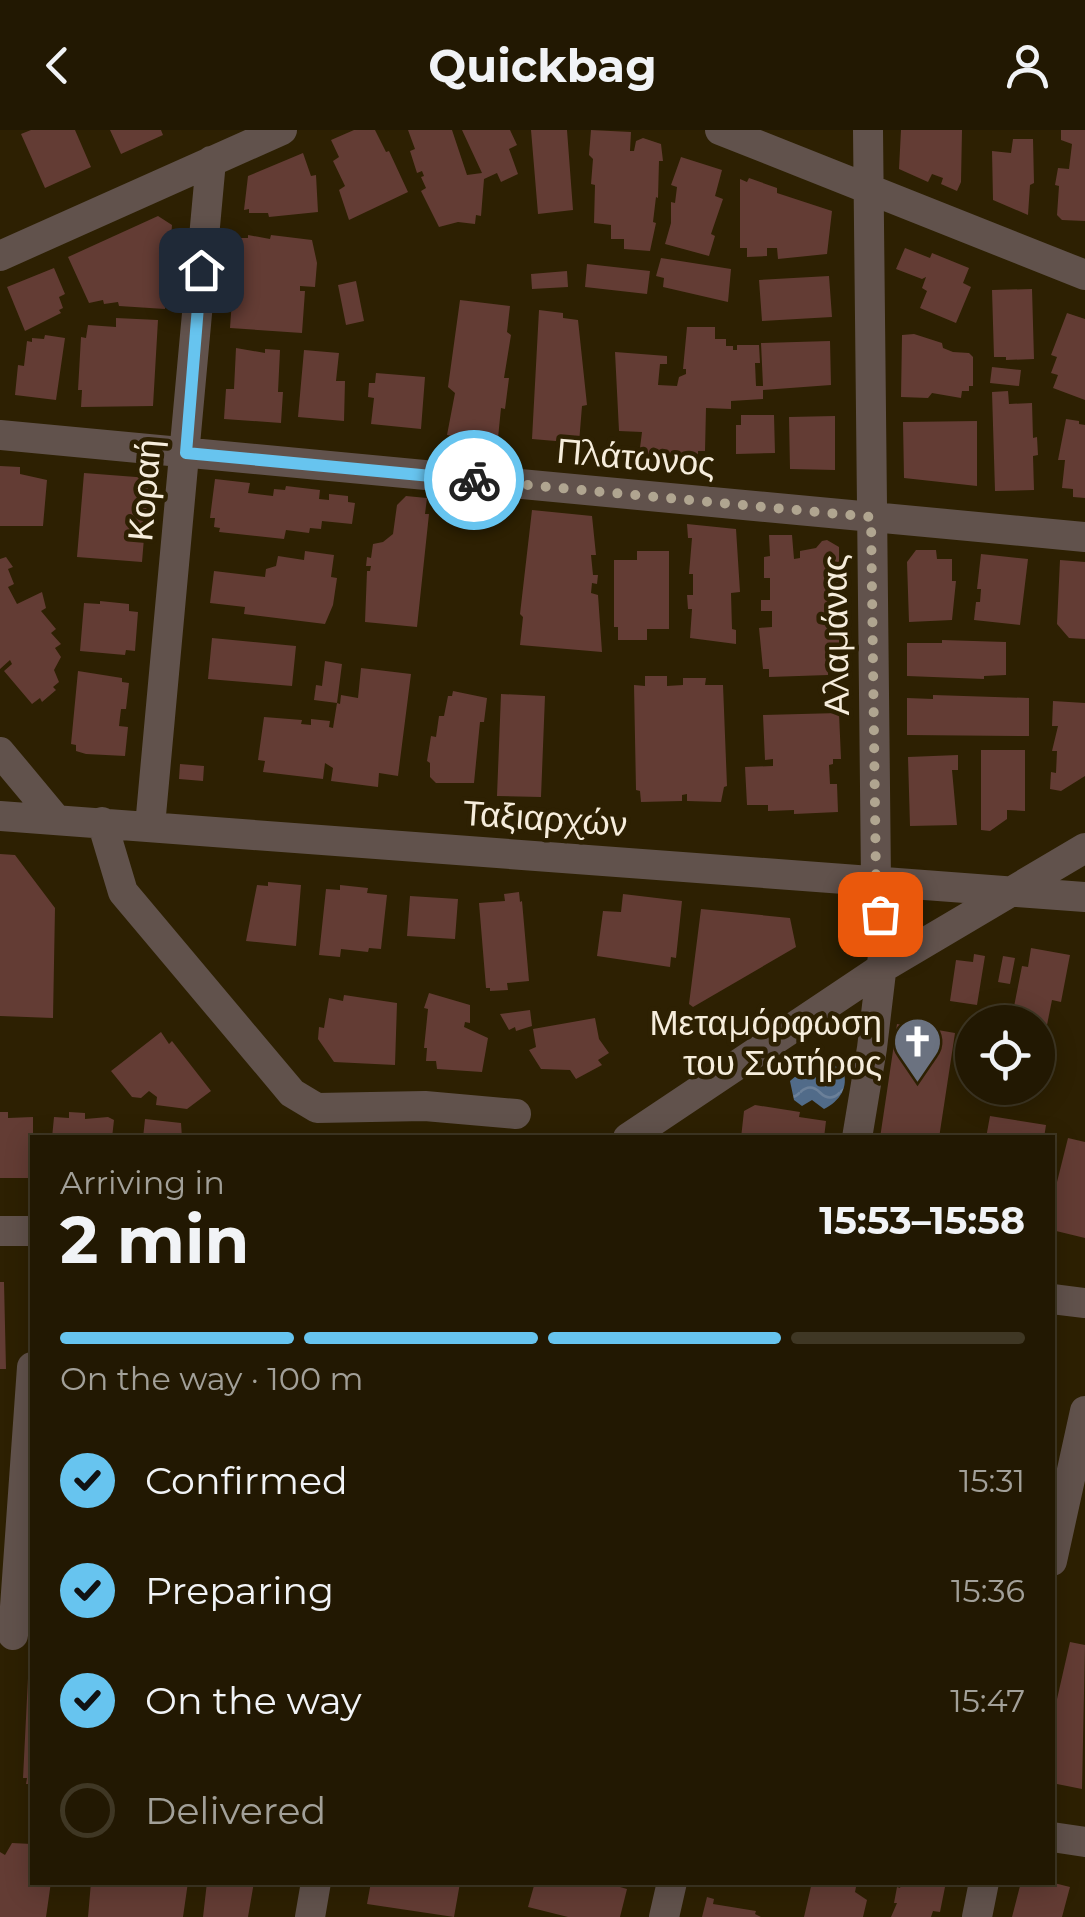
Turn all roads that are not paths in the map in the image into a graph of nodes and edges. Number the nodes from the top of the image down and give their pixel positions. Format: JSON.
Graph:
{"nodes":[{"id":1,"x":282,"y":130,"type":"edge"},
{"id":2,"x":720,"y":130,"type":"edge"},
{"id":3,"x":868,"y":130,"type":"edge"},
{"id":4,"x":211,"y":161,"type":"junction"},
{"id":5,"x":866,"y":187,"type":"junction"},
{"id":6,"x":0,"y":256,"type":"edge"},
{"id":7,"x":1085,"y":275,"type":"edge"},
{"id":8,"x":0,"y":435,"type":"edge"},
{"id":9,"x":186,"y":453,"type":"junction"},
{"id":10,"x":871,"y":517,"type":"junction"},
{"id":11,"x":1085,"y":537,"type":"edge"},
{"id":12,"x":0,"y":752,"type":"edge"},
{"id":13,"x":0,"y":816,"type":"edge"},
{"id":14,"x":55,"y":818,"type":"junction"},
{"id":15,"x":102,"y":822,"type":"junction"},
{"id":16,"x":150,"y":826,"type":"junction"},
{"id":17,"x":1085,"y":848,"type":"edge"},
{"id":18,"x":876,"y":881,"type":"junction"},
{"id":19,"x":1009,"y":891,"type":"junction"},
{"id":20,"x":1085,"y":897,"type":"edge"},
{"id":21,"x":882,"y":968,"type":"junction"},
{"id":22,"x":516,"y":1114,"type":"dead end"},
{"id":23,"x":632,"y":1135,"type":"edge"},
{"id":24,"x":856,"y":1135,"type":"edge"},
{"id":25,"x":0,"y":1231,"type":"edge"},
{"id":26,"x":30,"y":1231,"type":"edge"},
{"id":27,"x":1055,"y":1299,"type":"edge"},
{"id":28,"x":1085,"y":1303,"type":"edge"},
{"id":29,"x":30,"y":1399,"type":"edge"},
{"id":30,"x":1085,"y":1411,"type":"edge"},
{"id":31,"x":1055,"y":1547,"type":"edge"},
{"id":32,"x":15,"y":1636,"type":"edge"},
{"id":33,"x":1055,"y":1837,"type":"edge"},
{"id":34,"x":1085,"y":1842,"type":"edge"},
{"id":35,"x":315,"y":1885,"type":"edge"},
{"id":36,"x":671,"y":1885,"type":"edge"},
{"id":37,"x":983,"y":1885,"type":"edge"},
{"id":38,"x":310,"y":1917,"type":"edge"},
{"id":39,"x":664,"y":1917,"type":"edge"},
{"id":40,"x":977,"y":1917,"type":"edge"}],
"edges":[{"from":1,"to":4,"type":"street"},
{"from":2,"to":5,"type":"street"},
{"from":3,"to":5,"type":"street","name":"Αλαμάνας"},
{"from":4,"to":6,"type":"street"},
{"from":4,"to":9,"type":"street","name":"Κοραή"},
{"from":5,"to":7,"type":"street"},
{"from":5,"to":10,"type":"street","name":"Αλαμάνας"},
{"from":8,"to":9,"type":"street","name":"Πλάτωνος"},
{"from":9,"to":10,"type":"street","name":"Πλάτωνος"},
{"from":9,"to":16,"type":"street","name":"Κοραή"},
{"from":10,"to":11,"type":"street","name":"Πλάτωνος"},
{"from":10,"to":18,"type":"street","name":"Αλαμάνας"},
{"from":12,"to":14,"type":"street"},
{"from":13,"to":14,"type":"street","name":"Ταξιαρχών"},
{"from":14,"to":15,"type":"street","name":"Ταξιαρχών"},
{"from":15,"to":16,"type":"street","name":"Ταξιαρχών"},
{"from":15,"to":22,"type":"street"},
{"from":16,"to":18,"type":"street","name":"Ταξιαρχών"},
{"from":17,"to":19,"type":"street"},
{"from":18,"to":19,"type":"street","name":"Ταξιαρχών"},
{"from":18,"to":21,"type":"street","name":"Αλαμάνας"},
{"from":19,"to":20,"type":"street","name":"Ταξιαρχών"},
{"from":19,"to":21,"type":"street"},
{"from":21,"to":23,"type":"street"},
{"from":21,"to":24,"type":"street","name":"Αλαμάνας"},
{"from":25,"to":26,"type":"street"},
{"from":27,"to":28,"type":"street"},
{"from":29,"to":32,"type":"street"},
{"from":30,"to":31,"type":"street"},
{"from":33,"to":34,"type":"street"},
{"from":35,"to":38,"type":"street"},
{"from":36,"to":39,"type":"street"},
{"from":37,"to":40,"type":"street"}]}
